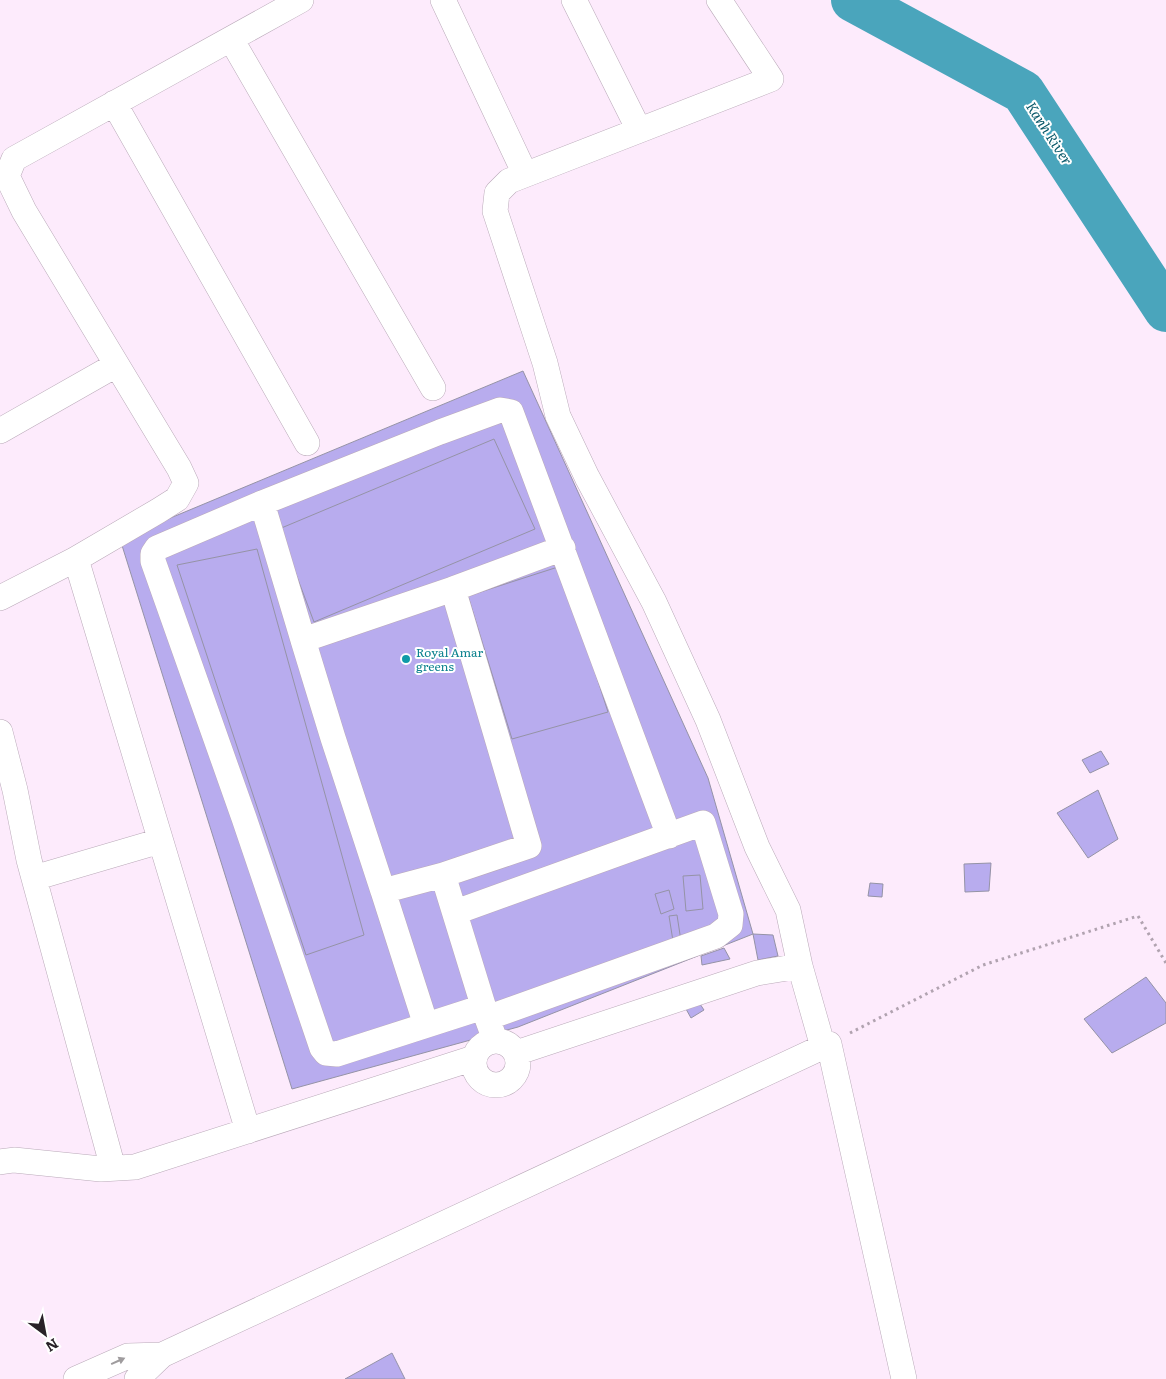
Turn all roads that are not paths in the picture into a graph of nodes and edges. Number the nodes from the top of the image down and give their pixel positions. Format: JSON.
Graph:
{"nodes":[{"id":1,"x":301,"y":0,"type":"edge"},
{"id":2,"x":443,"y":0,"type":"edge"},
{"id":3,"x":574,"y":0,"type":"edge"},
{"id":4,"x":719,"y":0,"type":"edge"},
{"id":5,"x":230,"y":39,"type":"junction"},
{"id":6,"x":114,"y":103,"type":"junction"},
{"id":7,"x":639,"y":130,"type":"junction"},
{"id":8,"x":525,"y":174,"type":"junction"},
{"id":9,"x":116,"y":365,"type":"junction"},
{"id":10,"x":433,"y":388,"type":"dead end"},
{"id":11,"x":0,"y":431,"type":"edge"},
{"id":12,"x":307,"y":442,"type":"dead end"},
{"id":13,"x":262,"y":503,"type":"junction"},
{"id":14,"x":563,"y":548,"type":"junction"},
{"id":15,"x":76,"y":559,"type":"junction"},
{"id":16,"x":453,"y":589,"type":"junction"},
{"id":17,"x":0,"y":598,"type":"edge"},
{"id":18,"x":303,"y":640,"type":"junction"},
{"id":19,"x":0,"y":732,"type":"edge"},
{"id":20,"x":668,"y":836,"type":"junction"},
{"id":21,"x":160,"y":841,"type":"junction"},
{"id":22,"x":443,"y":875,"type":"junction"},
{"id":23,"x":34,"y":878,"type":"junction"},
{"id":24,"x":383,"y":890,"type":"junction"},
{"id":25,"x":456,"y":912,"type":"junction"},
{"id":26,"x":800,"y":966,"type":"junction"},
{"id":27,"x":426,"y":1024,"type":"junction"},
{"id":28,"x":495,"y":1030,"type":"junction"},
{"id":29,"x":826,"y":1045,"type":"junction"},
{"id":30,"x":474,"y":1058,"type":"junction"},
{"id":31,"x":248,"y":1131,"type":"junction"},
{"id":32,"x":0,"y":1162,"type":"edge"},
{"id":33,"x":113,"y":1168,"type":"junction"},
{"id":34,"x":162,"y":1355,"type":"junction"},
{"id":35,"x":76,"y":1379,"type":"edge"},
{"id":36,"x":137,"y":1379,"type":"edge"},
{"id":37,"x":904,"y":1379,"type":"edge"}],
"edges":[{"from":1,"to":5,"type":"street"},
{"from":2,"to":8,"type":"street"},
{"from":3,"to":7,"type":"street"},
{"from":4,"to":7,"type":"street"},
{"from":5,"to":6,"type":"street"},
{"from":5,"to":10,"type":"street"},
{"from":6,"to":9,"type":"street"},
{"from":6,"to":12,"type":"street"},
{"from":7,"to":8,"type":"street"},
{"from":8,"to":26,"type":"street"},
{"from":9,"to":11,"type":"street"},
{"from":9,"to":15,"type":"street"},
{"from":13,"to":14,"type":"street"},
{"from":13,"to":18,"type":"street"},
{"from":13,"to":27,"type":"street"},
{"from":14,"to":16,"type":"street"},
{"from":14,"to":20,"type":"street"},
{"from":15,"to":17,"type":"street"},
{"from":15,"to":21,"type":"street"},
{"from":16,"to":18,"type":"street"},
{"from":16,"to":22,"type":"street"},
{"from":18,"to":24,"type":"street"},
{"from":19,"to":23,"type":"street"},
{"from":20,"to":25,"type":"street"},
{"from":20,"to":28,"type":"street"},
{"from":21,"to":23,"type":"street"},
{"from":21,"to":31,"type":"street"},
{"from":22,"to":24,"type":"street"},
{"from":22,"to":25,"type":"street"},
{"from":23,"to":33,"type":"street"},
{"from":24,"to":27,"type":"street"},
{"from":25,"to":28,"type":"street"},
{"from":26,"to":28,"type":"street"},
{"from":26,"to":29,"type":"street"},
{"from":27,"to":28,"type":"street"},
{"from":28,"to":30,"type":"street"},
{"from":28,"to":30,"type":"street"},
{"from":29,"to":34,"type":"street"},
{"from":29,"to":37,"type":"street"},
{"from":30,"to":31,"type":"street"},
{"from":31,"to":33,"type":"street"},
{"from":32,"to":33,"type":"street"},
{"from":35,"to":34,"type":"street","one_way":true},
{"from":34,"to":36,"type":"street"}]}
